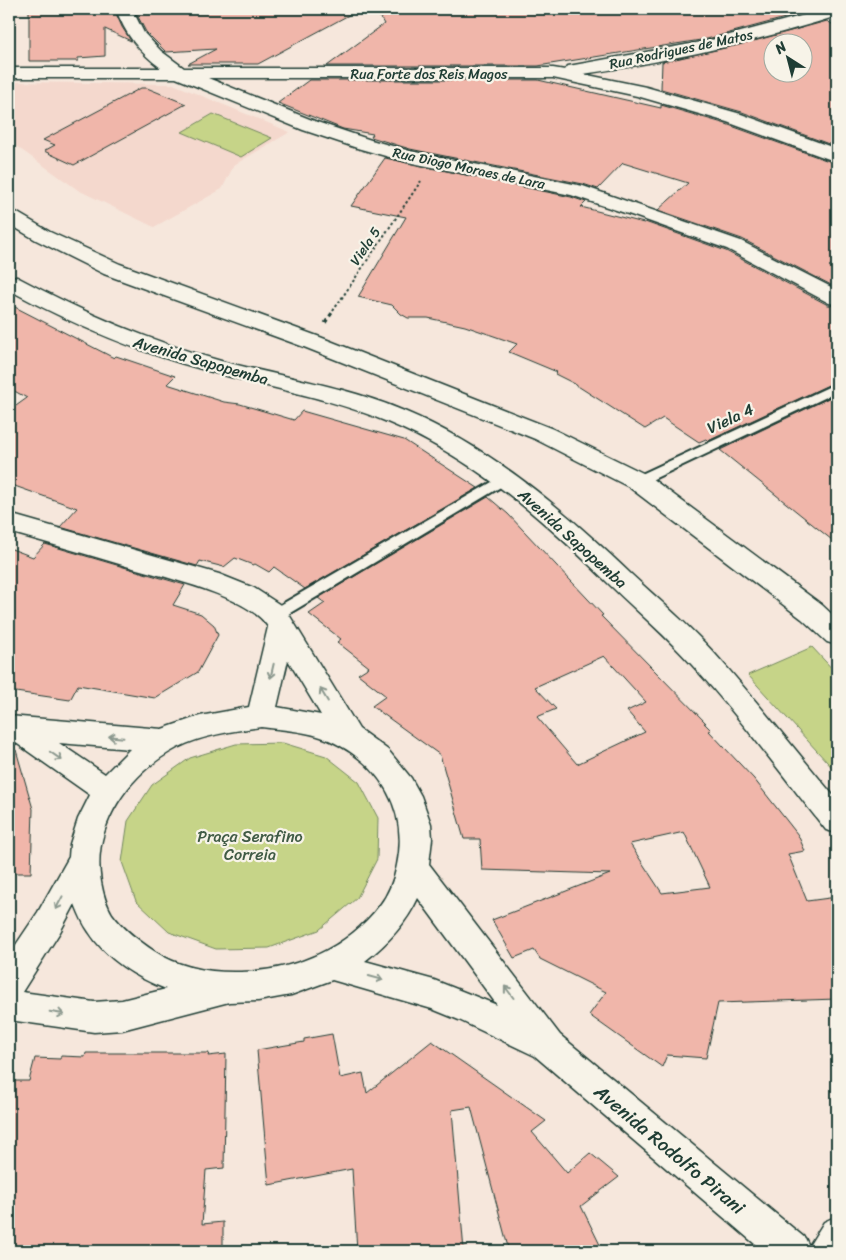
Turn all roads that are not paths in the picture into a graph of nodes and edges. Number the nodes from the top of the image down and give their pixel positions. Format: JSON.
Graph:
{"nodes":[{"id":1,"x":124,"y":9,"type":"edge"},
{"id":2,"x":837,"y":11,"type":"edge"},
{"id":3,"x":636,"y":61,"type":"junction"},
{"id":4,"x":9,"y":73,"type":"edge"},
{"id":5,"x":553,"y":73,"type":"junction"},
{"id":6,"x":181,"y":74,"type":"junction"},
{"id":7,"x":640,"y":91,"type":"junction"},
{"id":8,"x":837,"y":156,"type":"edge"},
{"id":9,"x":9,"y":216,"type":"edge"},
{"id":10,"x":9,"y":282,"type":"edge"},
{"id":11,"x":837,"y":298,"type":"edge"},
{"id":12,"x":837,"y":387,"type":"edge"},
{"id":13,"x":504,"y":479,"type":"junction"},
{"id":14,"x":638,"y":481,"type":"junction"},
{"id":15,"x":9,"y":523,"type":"edge"},
{"id":16,"x":279,"y":621,"type":"junction"},
{"id":17,"x":837,"y":635,"type":"edge"},
{"id":18,"x":261,"y":716,"type":"junction"},
{"id":19,"x":12,"y":727,"type":"edge"},
{"id":20,"x":349,"y":737,"type":"junction"},
{"id":21,"x":165,"y":741,"type":"junction"},
{"id":22,"x":107,"y":791,"type":"junction"},
{"id":23,"x":837,"y":822,"type":"edge"},
{"id":24,"x":82,"y":860,"type":"junction"},
{"id":25,"x":413,"y":867,"type":"junction"},
{"id":26,"x":329,"y":965,"type":"junction"},
{"id":27,"x":9,"y":983,"type":"edge"},
{"id":28,"x":229,"y":988,"type":"junction"},
{"id":29,"x":9,"y":1004,"type":"edge"},
{"id":30,"x":548,"y":1046,"type":"junction"},
{"id":31,"x":837,"y":1235,"type":"edge"},
{"id":32,"x":792,"y":1251,"type":"edge"},
{"id":33,"x":826,"y":1251,"type":"edge"}],
"edges":[{"from":1,"to":6,"type":"street","name":"Rua Diogo Moraes de Lara"},
{"from":2,"to":3,"type":"street","name":"Rua Rodrigues de Matos"},
{"from":3,"to":5,"type":"street","name":"Rua Rodrigues de Matos"},
{"from":3,"to":7,"type":"street"},
{"from":4,"to":6,"type":"street","name":"Rua Forte dos Reis Magos"},
{"from":5,"to":6,"type":"street","name":"Rua Forte dos Reis Magos"},
{"from":5,"to":7,"type":"street","name":"Rua Forte dos Reis Magos"},
{"from":6,"to":11,"type":"street","name":"Rua Diogo Moraes de Lara"},
{"from":7,"to":8,"type":"street","name":"Rua Forte dos Reis Magos"},
{"from":9,"to":14,"type":"street"},
{"from":10,"to":13,"type":"street","name":"Avenida Sapopemba"},
{"from":12,"to":14,"type":"lane","name":"Viela 4"},
{"from":13,"to":16,"type":"lane"},
{"from":13,"to":23,"type":"street","name":"Avenida Sapopemba"},
{"from":14,"to":17,"type":"street"},
{"from":15,"to":16,"type":"street"},
{"from":16,"to":18,"type":"street","one_way":true},
{"from":20,"to":16,"type":"street","one_way":true},
{"from":18,"to":20,"type":"street"},
{"from":18,"to":21,"type":"street"},
{"from":21,"to":19,"type":"street","one_way":true},
{"from":19,"to":22,"type":"street","one_way":true},
{"from":20,"to":25,"type":"street"},
{"from":21,"to":22,"type":"street"},
{"from":22,"to":24,"type":"street"},
{"from":24,"to":27,"type":"street","one_way":true},
{"from":24,"to":28,"type":"street"},
{"from":25,"to":26,"type":"street"},
{"from":30,"to":25,"type":"street","name":"Avenida Rodolfo Pirani","one_way":true},
{"from":26,"to":28,"type":"street"},
{"from":26,"to":30,"type":"street","name":"Avenida Rodolfo Pirani","one_way":true},
{"from":29,"to":28,"type":"street","one_way":true},
{"from":30,"to":32,"type":"street","name":"Avenida Rodolfo Pirani"},
{"from":31,"to":33,"type":"street"}]}
